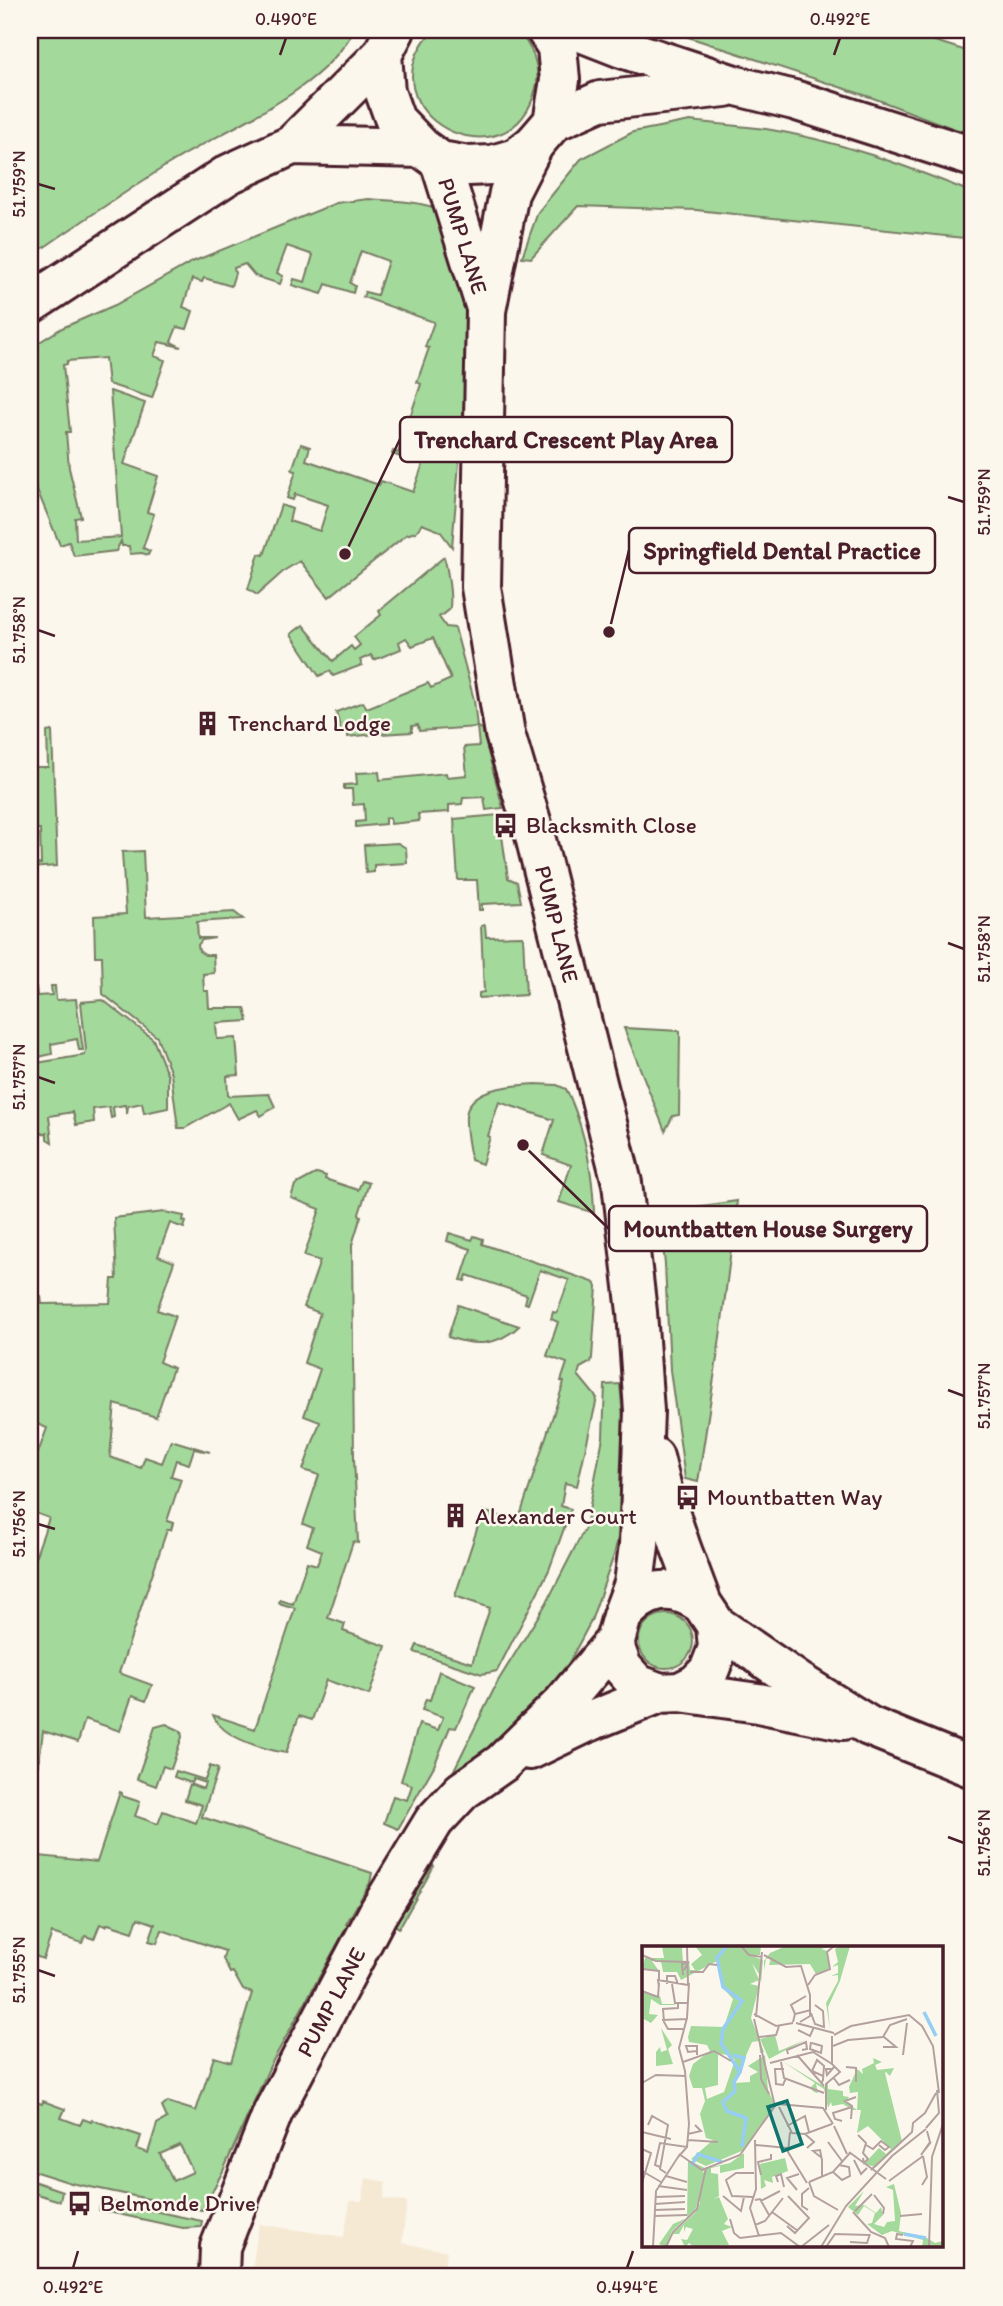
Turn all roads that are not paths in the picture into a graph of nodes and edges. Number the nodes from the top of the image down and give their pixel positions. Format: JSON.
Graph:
{"nodes":[{"id":1,"x":546,"y":30,"type":"edge"},
{"id":2,"x":576,"y":30,"type":"edge"},
{"id":3,"x":388,"y":42,"type":"edge"},
{"id":4,"x":737,"y":86,"type":"junction"},
{"id":5,"x":544,"y":133,"type":"junction"},
{"id":6,"x":292,"y":145,"type":"junction"},
{"id":7,"x":431,"y":154,"type":"junction"},
{"id":8,"x":973,"y":157,"type":"edge"},
{"id":9,"x":30,"y":304,"type":"edge"},
{"id":10,"x":486,"y":310,"type":"junction"},
{"id":11,"x":644,"y":1410,"type":"junction"},
{"id":12,"x":709,"y":1614,"type":"junction"},
{"id":13,"x":618,"y":1628,"type":"junction"},
{"id":14,"x":670,"y":1693,"type":"junction"},
{"id":15,"x":869,"y":1726,"type":"junction"},
{"id":16,"x":502,"y":1763,"type":"junction"},
{"id":17,"x":973,"y":1768,"type":"edge"},
{"id":18,"x":219,"y":2276,"type":"edge"}],
"edges":[{"from":1,"to":5,"type":"street","name":"PUMP LANE"},
{"from":2,"to":4,"type":"street"},
{"from":3,"to":6,"type":"street"},
{"from":3,"to":7,"type":"street"},
{"from":4,"to":5,"type":"street"},
{"from":4,"to":8,"type":"street"},
{"from":5,"to":7,"type":"street"},
{"from":5,"to":10,"type":"street","name":"PUMP LANE"},
{"from":6,"to":7,"type":"street"},
{"from":6,"to":9,"type":"street"},
{"from":7,"to":10,"type":"street","name":"PUMP LANE"},
{"from":10,"to":11,"type":"street","name":"PUMP LANE"},
{"from":11,"to":12,"type":"street","name":"PUMP LANE"},
{"from":11,"to":13,"type":"street","name":"PUMP LANE"},
{"from":12,"to":13,"type":"street","name":"PUMP LANE"},
{"from":12,"to":14,"type":"street","name":"PUMP LANE"},
{"from":12,"to":15,"type":"street"},
{"from":13,"to":14,"type":"street"},
{"from":13,"to":16,"type":"street","name":"PUMP LANE"},
{"from":14,"to":15,"type":"street"},
{"from":14,"to":16,"type":"street","name":"PUMP LANE"},
{"from":15,"to":17,"type":"street"},
{"from":16,"to":18,"type":"street","name":"PUMP LANE"}]}
